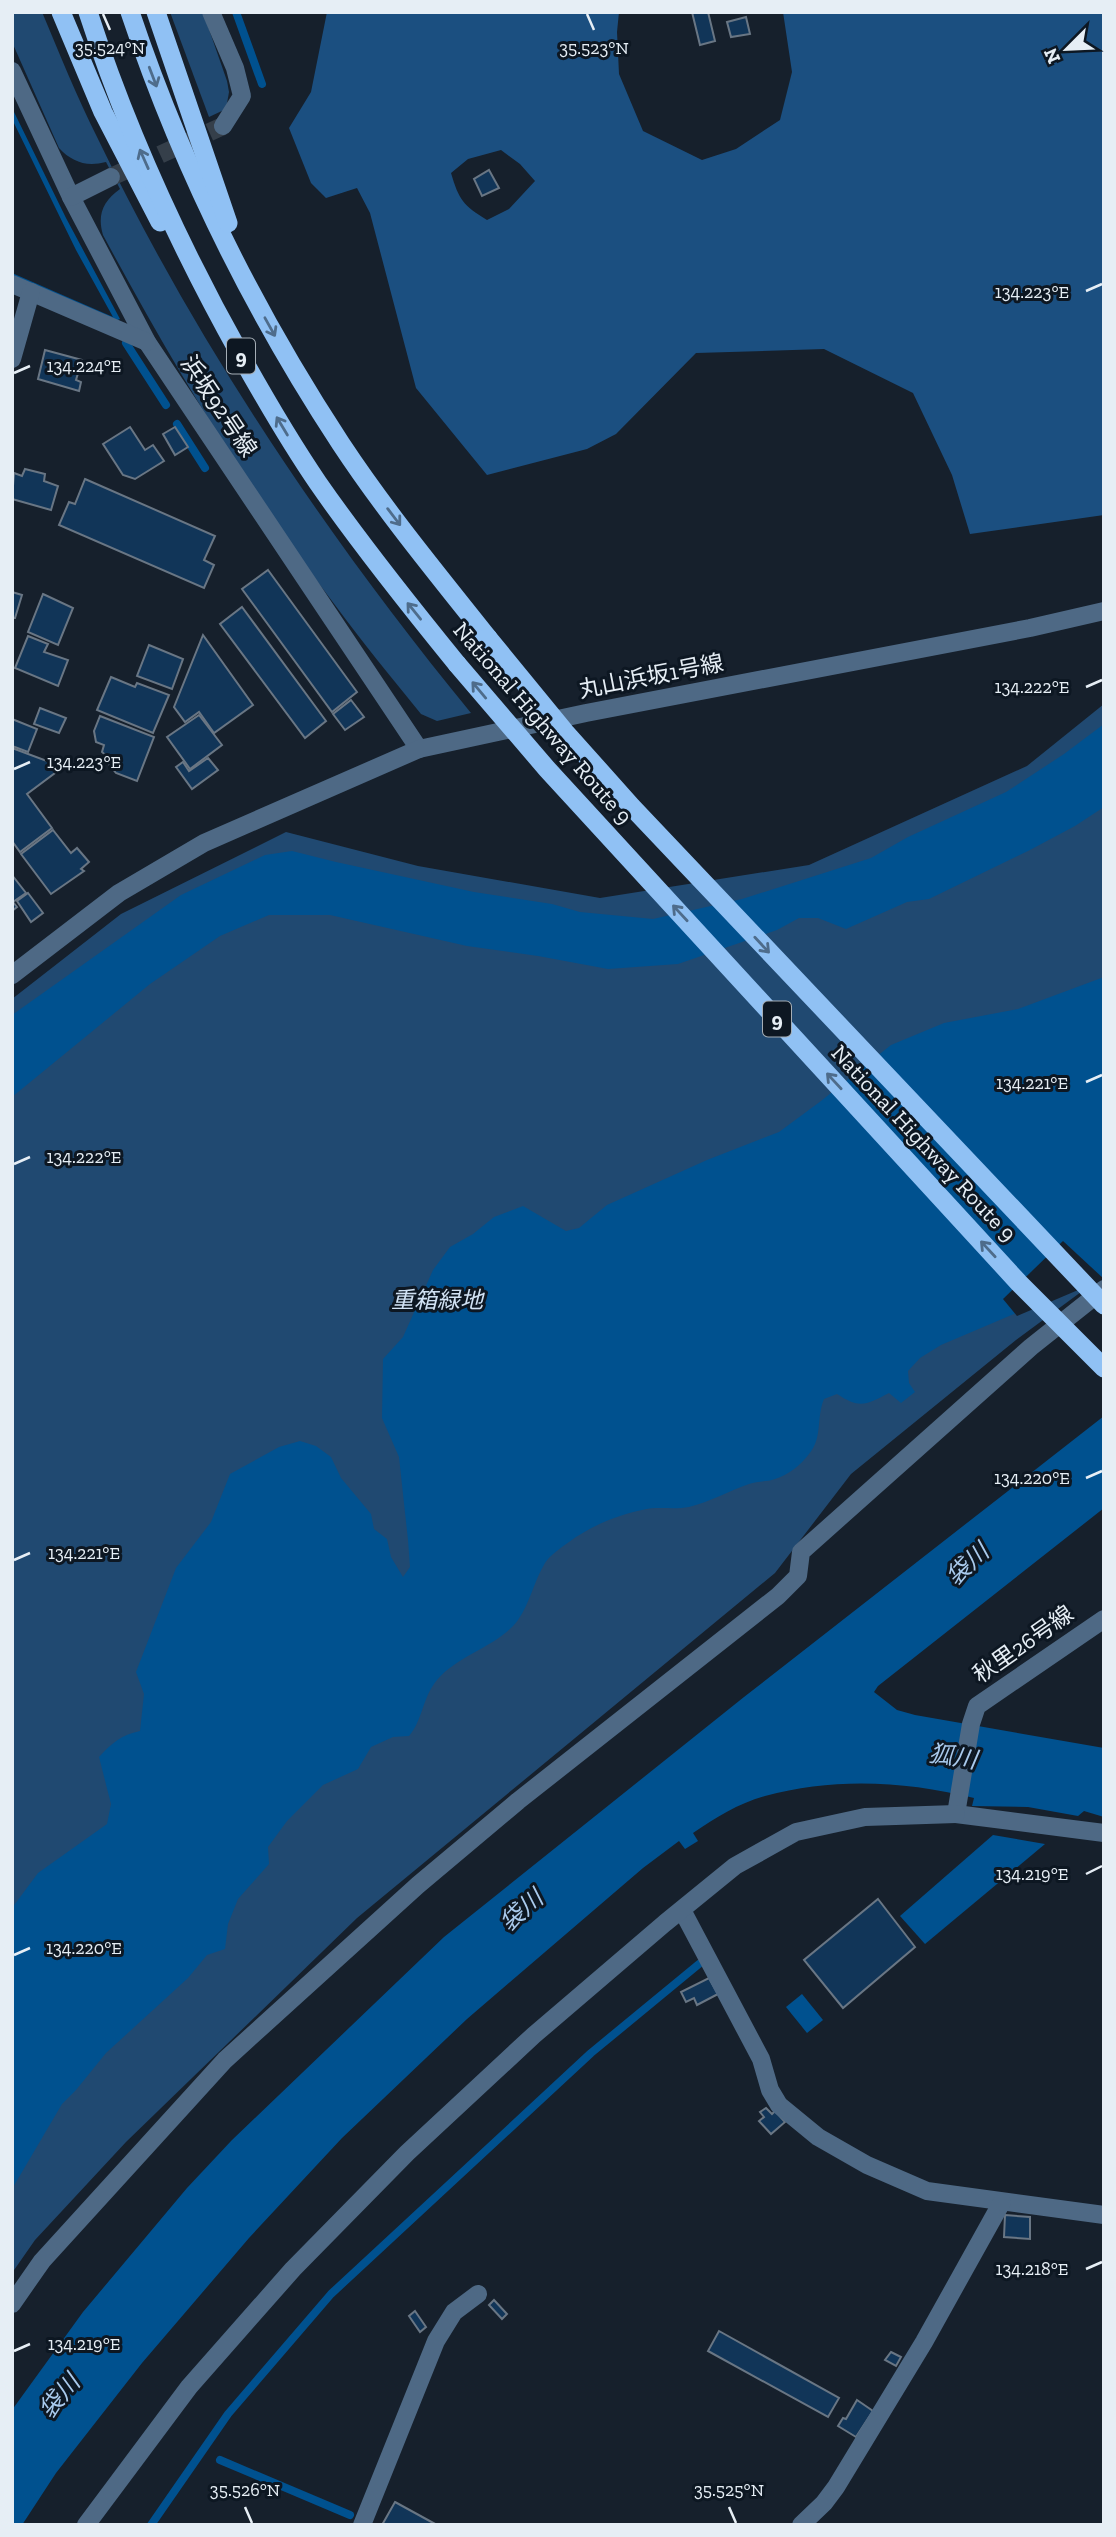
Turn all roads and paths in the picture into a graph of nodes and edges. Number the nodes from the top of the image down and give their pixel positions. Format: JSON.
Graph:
{"nodes":[{"id":1,"x":61,"y":12,"type":"edge"},
{"id":2,"x":88,"y":12,"type":"edge"},
{"id":3,"x":130,"y":12,"type":"edge"},
{"id":4,"x":156,"y":12,"type":"edge"},
{"id":5,"x":211,"y":12,"type":"edge"},
{"id":6,"x":13,"y":78,"type":"edge"},
{"id":7,"x":223,"y":126,"type":"tunnel mouth"},
{"id":8,"x":111,"y":177,"type":"tunnel mouth"},
{"id":9,"x":71,"y":197,"type":"junction"},
{"id":10,"x":12,"y":284,"type":"edge"},
{"id":11,"x":31,"y":292,"type":"junction"},
{"id":12,"x":254,"y":298,"type":"junction"},
{"id":13,"x":219,"y":318,"type":"junction"},
{"id":14,"x":146,"y":342,"type":"junction"},
{"id":15,"x":12,"y":359,"type":"edge"},
{"id":16,"x":1104,"y":611,"type":"edge"},
{"id":17,"x":419,"y":749,"type":"junction"},
{"id":18,"x":12,"y":975,"type":"edge"},
{"id":19,"x":1052,"y":1251,"type":"junction"},
{"id":20,"x":1019,"y":1283,"type":"junction"},
{"id":21,"x":1104,"y":1289,"type":"edge"},
{"id":22,"x":1104,"y":1299,"type":"edge"},
{"id":23,"x":1104,"y":1305,"type":"edge"},
{"id":24,"x":1104,"y":1368,"type":"edge"},
{"id":25,"x":1104,"y":1380,"type":"edge"},
{"id":26,"x":1104,"y":1619,"type":"edge"},
{"id":27,"x":956,"y":1814,"type":"junction"},
{"id":28,"x":1104,"y":1833,"type":"edge"},
{"id":29,"x":682,"y":1910,"type":"junction"},
{"id":30,"x":1002,"y":2202,"type":"junction"},
{"id":31,"x":1104,"y":2215,"type":"edge"},
{"id":32,"x":478,"y":2294,"type":"dead end"},
{"id":33,"x":12,"y":2304,"type":"edge"},
{"id":34,"x":86,"y":2525,"type":"edge"},
{"id":35,"x":362,"y":2525,"type":"edge"},
{"id":36,"x":801,"y":2525,"type":"edge"}],
"edges":[{"from":1,"to":13,"type":"highway"},
{"from":13,"to":2,"type":"highway","name":"National Highway Route 9","number":"9","one_way":true},
{"from":3,"to":12,"type":"highway","name":"National Highway Route 9","number":"9","one_way":true},
{"from":4,"to":12,"type":"highway"},
{"from":5,"to":7,"type":"street"},
{"from":6,"to":9,"type":"street","name":"浜坂92号線"},
{"from":8,"to":9,"type":"street"},
{"from":9,"to":14,"type":"street","name":"浜坂92号線"},
{"from":10,"to":11,"type":"street"},
{"from":11,"to":14,"type":"street"},
{"from":11,"to":15,"type":"street"},
{"from":12,"to":19,"type":"highway","name":"National Highway Route 9","number":"9","one_way":true,"bridge":true},
{"from":20,"to":13,"type":"highway","name":"National Highway Route 9","number":"9","one_way":true,"bridge":true},
{"from":14,"to":17,"type":"street","name":"浜坂92号線"},
{"from":16,"to":17,"type":"street","name":"丸山浜坂1号線"},
{"from":17,"to":18,"type":"street","name":"丸山浜坂1号線"},
{"from":19,"to":22,"type":"highway","bridge":true},
{"from":19,"to":23,"type":"highway","name":"National Highway Route 9","number":"9","bridge":true},
{"from":20,"to":24,"type":"highway","name":"National Highway Route 9","number":"9","bridge":true},
{"from":20,"to":25,"type":"highway","bridge":true},
{"from":21,"to":33,"type":"street"},
{"from":26,"to":27,"type":"street","name":"秋里26号線"},
{"from":27,"to":28,"type":"street"},
{"from":27,"to":29,"type":"street"},
{"from":29,"to":30,"type":"street"},
{"from":29,"to":34,"type":"street"},
{"from":30,"to":31,"type":"street"},
{"from":30,"to":36,"type":"street"},
{"from":32,"to":35,"type":"street"}]}
